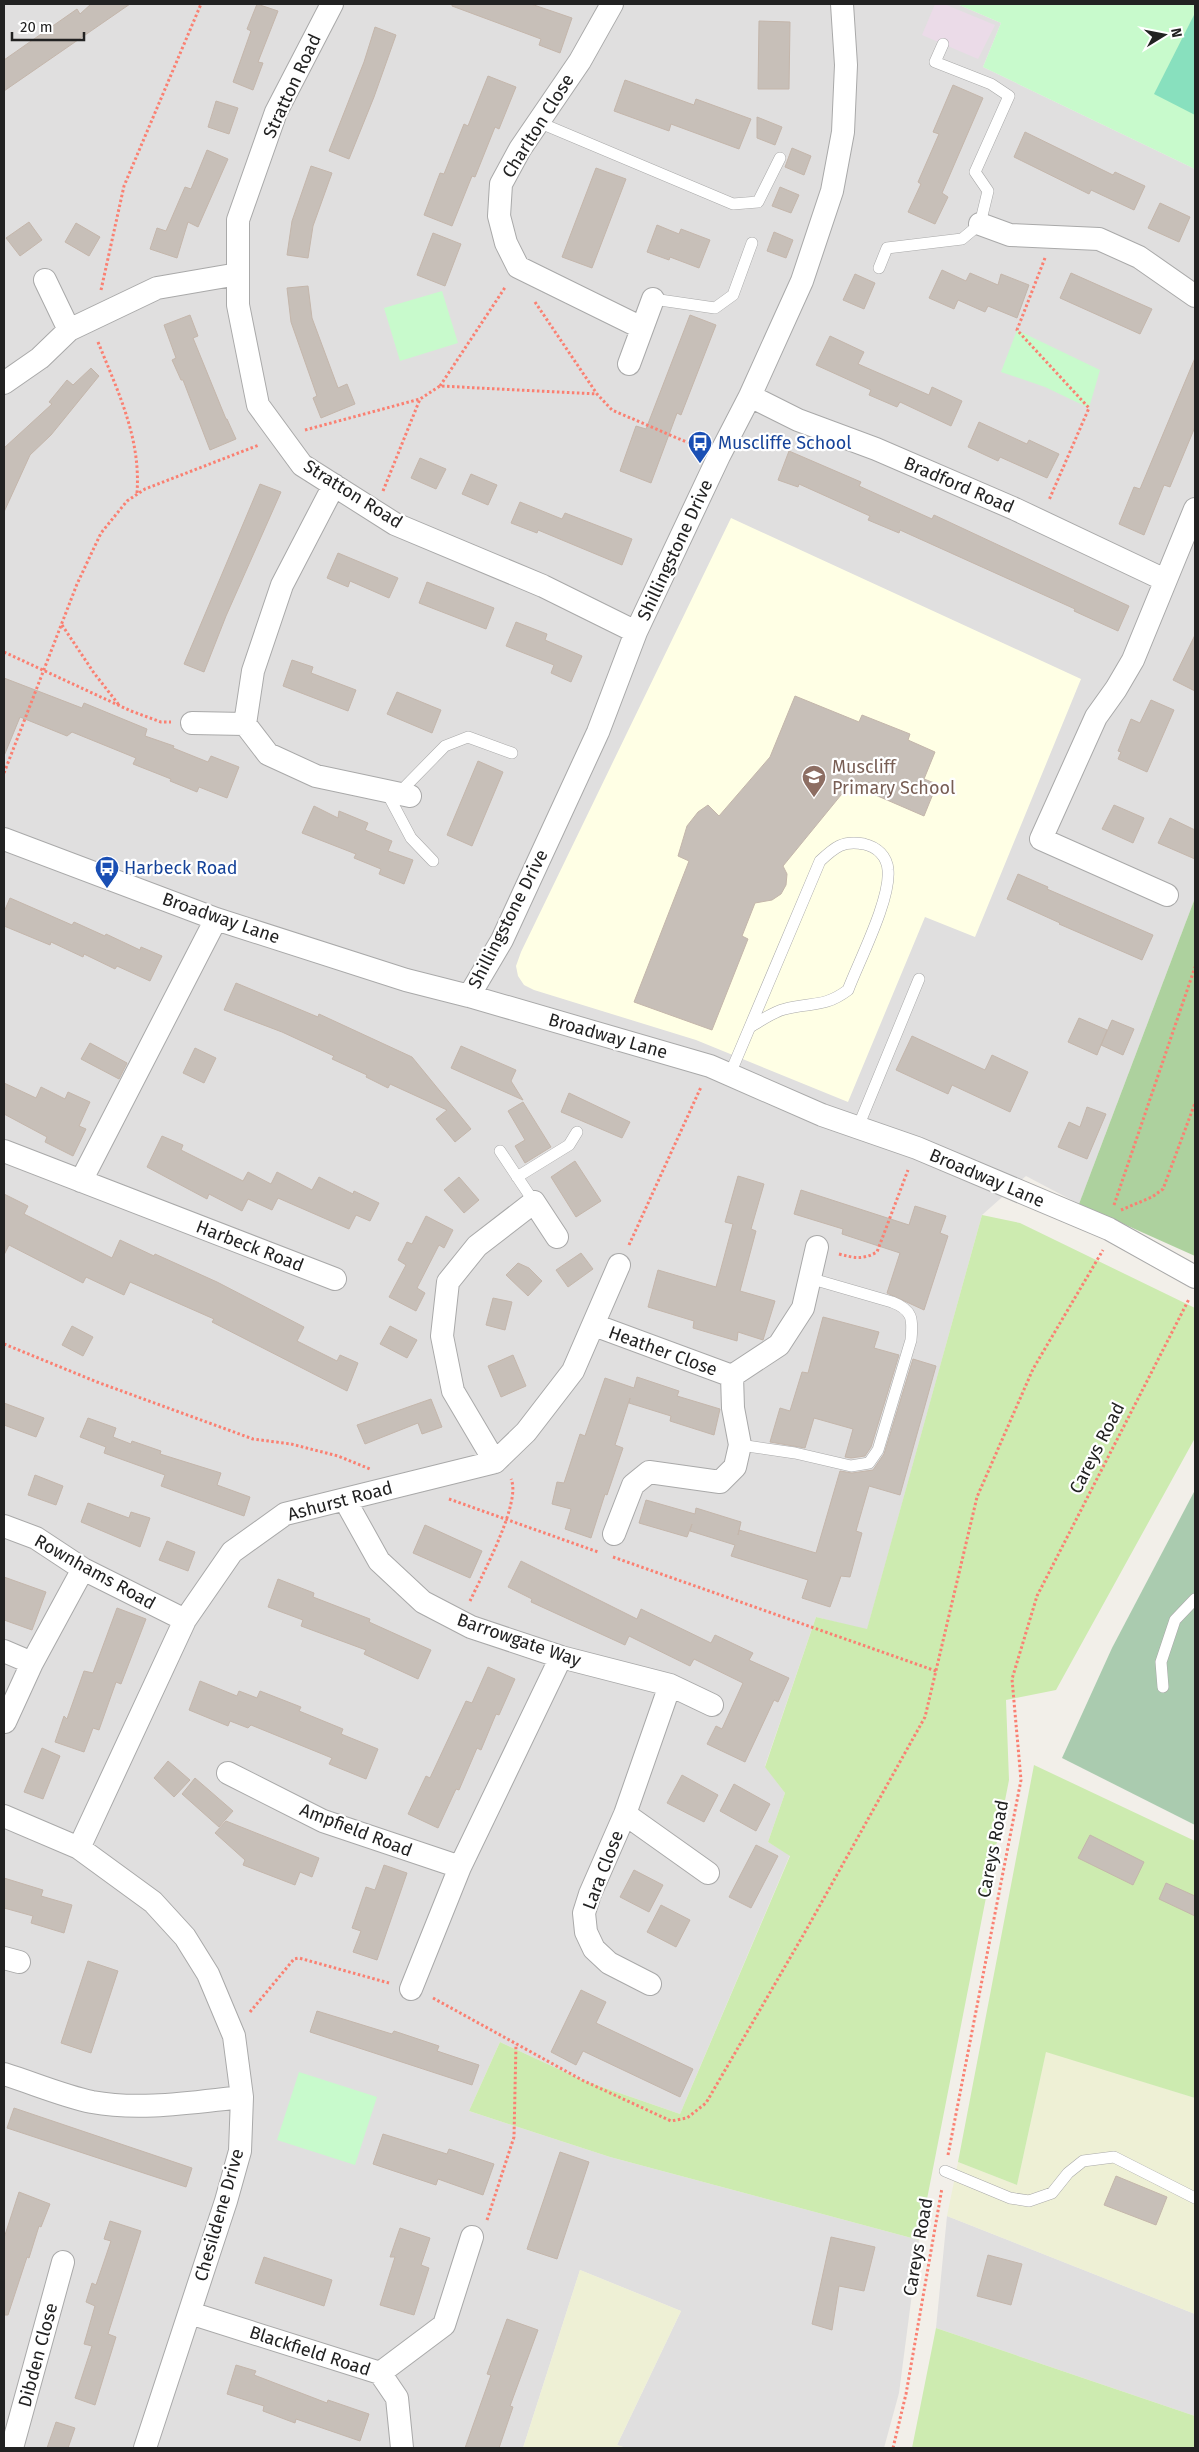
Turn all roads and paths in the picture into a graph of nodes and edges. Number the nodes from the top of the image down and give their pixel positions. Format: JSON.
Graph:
{"nodes":[{"id":1,"x":201,"y":4,"type":"edge"},
{"id":2,"x":332,"y":4,"type":"edge"},
{"id":3,"x":612,"y":4,"type":"edge"},
{"id":4,"x":842,"y":4,"type":"edge"},
{"id":5,"x":943,"y":44,"type":"dead end"},
{"id":6,"x":538,"y":122,"type":"junction"},
{"id":7,"x":780,"y":158,"type":"dead end"},
{"id":8,"x":980,"y":224,"type":"junction"},
{"id":9,"x":1054,"y":237,"type":"junction"},
{"id":10,"x":752,"y":243,"type":"dead end"},
{"id":11,"x":518,"y":267,"type":"junction"},
{"id":12,"x":879,"y":268,"type":"dead end"},
{"id":13,"x":238,"y":274,"type":"junction"},
{"id":14,"x":45,"y":280,"type":"dead end"},
{"id":15,"x":531,"y":296,"type":"dead end"},
{"id":16,"x":1195,"y":296,"type":"edge"},
{"id":17,"x":653,"y":299,"type":"joint"},
{"id":18,"x":89,"y":320,"type":"junction"},
{"id":19,"x":642,"y":328,"type":"junction"},
{"id":20,"x":69,"y":330,"type":"junction"},
{"id":21,"x":629,"y":364,"type":"dead end"},
{"id":22,"x":4,"y":383,"type":"edge"},
{"id":23,"x":440,"y":386,"type":"junction"},
{"id":24,"x":598,"y":394,"type":"junction"},
{"id":25,"x":750,"y":396,"type":"junction"},
{"id":26,"x":420,"y":399,"type":"junction"},
{"id":27,"x":281,"y":436,"type":"junction"},
{"id":28,"x":719,"y":456,"type":"junction"},
{"id":29,"x":334,"y":485,"type":"junction"},
{"id":30,"x":137,"y":494,"type":"junction"},
{"id":31,"x":1195,"y":509,"type":"edge"},
{"id":32,"x":376,"y":510,"type":"junction"},
{"id":33,"x":1040,"y":521,"type":"junction"},
{"id":34,"x":1165,"y":580,"type":"junction"},
{"id":35,"x":61,"y":624,"type":"junction"},
{"id":36,"x":636,"y":632,"type":"junction"},
{"id":37,"x":4,"y":652,"type":"edge"},
{"id":38,"x":44,"y":670,"type":"junction"},
{"id":39,"x":121,"y":706,"type":"junction"},
{"id":40,"x":192,"y":723,"type":"joint"},
{"id":41,"x":245,"y":724,"type":"junction"},
{"id":42,"x":512,"y":753,"type":"dead end"},
{"id":43,"x":4,"y":773,"type":"edge"},
{"id":44,"x":398,"y":794,"type":"junction"},
{"id":45,"x":4,"y":839,"type":"edge"},
{"id":46,"x":432,"y":861,"type":"dead end"},
{"id":47,"x":1167,"y":894,"type":"dead end"},
{"id":48,"x":216,"y":919,"type":"junction"},
{"id":49,"x":1195,"y":967,"type":"edge"},
{"id":50,"x":919,"y":979,"type":"dead end"},
{"id":51,"x":469,"y":996,"type":"junction"},
{"id":52,"x":750,"y":1027,"type":"junction"},
{"id":53,"x":720,"y":1070,"type":"junction"},
{"id":54,"x":1195,"y":1103,"type":"edge"},
{"id":55,"x":858,"y":1127,"type":"junction"},
{"id":56,"x":577,"y":1132,"type":"dead end"},
{"id":57,"x":917,"y":1148,"type":"junction"},
{"id":58,"x":4,"y":1151,"type":"edge"},
{"id":59,"x":500,"y":1151,"type":"dead end"},
{"id":60,"x":517,"y":1177,"type":"junction"},
{"id":61,"x":81,"y":1181,"type":"junction"},
{"id":62,"x":534,"y":1202,"type":"junction"},
{"id":63,"x":1110,"y":1222,"type":"junction"},
{"id":64,"x":557,"y":1237,"type":"dead end"},
{"id":65,"x":817,"y":1247,"type":"joint"},
{"id":66,"x":619,"y":1265,"type":"joint"},
{"id":67,"x":810,"y":1278,"type":"junction"},
{"id":68,"x":335,"y":1279,"type":"dead end"},
{"id":69,"x":1193,"y":1286,"type":"edge"},
{"id":70,"x":594,"y":1325,"type":"junction"},
{"id":71,"x":4,"y":1344,"type":"edge"},
{"id":72,"x":732,"y":1376,"type":"junction"},
{"id":73,"x":740,"y":1445,"type":"junction"},
{"id":74,"x":498,"y":1460,"type":"junction"},
{"id":75,"x":372,"y":1470,"type":"dead end"},
{"id":76,"x":443,"y":1496,"type":"dead end"},
{"id":77,"x":345,"y":1500,"type":"junction"},
{"id":78,"x":507,"y":1520,"type":"junction"},
{"id":79,"x":4,"y":1526,"type":"edge"},
{"id":80,"x":614,"y":1534,"type":"dead end"},
{"id":81,"x":600,"y":1553,"type":"dead end"},
{"id":82,"x":610,"y":1556,"type":"dead end"},
{"id":83,"x":83,"y":1568,"type":"junction"},
{"id":84,"x":1195,"y":1599,"type":"edge"},
{"id":85,"x":185,"y":1620,"type":"junction"},
{"id":86,"x":460,"y":1622,"type":"junction"},
{"id":87,"x":4,"y":1651,"type":"edge"},
{"id":88,"x":561,"y":1656,"type":"junction"},
{"id":89,"x":32,"y":1663,"type":"junction"},
{"id":90,"x":936,"y":1671,"type":"junction"},
{"id":91,"x":670,"y":1685,"type":"junction"},
{"id":92,"x":1163,"y":1687,"type":"dead end"},
{"id":93,"x":712,"y":1705,"type":"dead end"},
{"id":94,"x":5,"y":1722,"type":"dead end"},
{"id":95,"x":228,"y":1773,"type":"dead end"},
{"id":96,"x":625,"y":1814,"type":"junction"},
{"id":97,"x":4,"y":1816,"type":"edge"},
{"id":98,"x":79,"y":1848,"type":"junction"},
{"id":99,"x":460,"y":1868,"type":"junction"},
{"id":100,"x":708,"y":1873,"type":"dead end"},
{"id":101,"x":650,"y":1984,"type":"dead end"},
{"id":102,"x":411,"y":1988,"type":"junction"},
{"id":103,"x":250,"y":2012,"type":"dead end"},
{"id":104,"x":516,"y":2044,"type":"junction"},
{"id":105,"x":4,"y":2074,"type":"edge"},
{"id":106,"x":242,"y":2097,"type":"junction"},
{"id":107,"x":945,"y":2171,"type":"junction"},
{"id":108,"x":1195,"y":2198,"type":"edge"},
{"id":109,"x":479,"y":2230,"type":"joint"},
{"id":110,"x":63,"y":2262,"type":"dead end"},
{"id":111,"x":190,"y":2313,"type":"junction"},
{"id":112,"x":380,"y":2373,"type":"junction"},
{"id":113,"x":12,"y":2448,"type":"edge"},
{"id":114,"x":145,"y":2448,"type":"edge"},
{"id":115,"x":402,"y":2448,"type":"edge"},
{"id":116,"x":893,"y":2448,"type":"edge"}],
"edges":[{"from":1,"to":18,"type":"path"},
{"from":2,"to":13,"type":"street","name":"Stratton Road"},
{"from":3,"to":6,"type":"street","name":"Charlton Close"},
{"from":4,"to":25,"type":"street","name":"Shillingstone Drive"},
{"from":5,"to":8,"type":"lane"},
{"from":6,"to":7,"type":"lane"},
{"from":6,"to":11,"type":"street","name":"Charlton Close"},
{"from":8,"to":9,"type":"street"},
{"from":8,"to":12,"type":"lane"},
{"from":9,"to":16,"type":"street"},
{"from":9,"to":33,"type":"path"},
{"from":10,"to":17,"type":"lane"},
{"from":11,"to":19,"type":"street"},
{"from":11,"to":23,"type":"path"},
{"from":13,"to":18,"type":"street"},
{"from":13,"to":27,"type":"street","name":"Stratton Road"},
{"from":14,"to":20,"type":"street"},
{"from":15,"to":24,"type":"path"},
{"from":17,"to":19,"type":"street"},
{"from":18,"to":20,"type":"street"},
{"from":18,"to":30,"type":"path"},
{"from":19,"to":21,"type":"street"},
{"from":20,"to":22,"type":"street"},
{"from":23,"to":24,"type":"path"},
{"from":23,"to":26,"type":"path"},
{"from":24,"to":28,"type":"path"},
{"from":25,"to":28,"type":"street","name":"Shillingstone Drive"},
{"from":25,"to":33,"type":"street","name":"Bradford Road"},
{"from":26,"to":27,"type":"path"},
{"from":26,"to":32,"type":"path"},
{"from":27,"to":29,"type":"street","name":"Stratton Road"},
{"from":27,"to":30,"type":"path"},
{"from":28,"to":36,"type":"street","name":"Shillingstone Drive"},
{"from":29,"to":32,"type":"street","name":"Stratton Road"},
{"from":29,"to":41,"type":"street"},
{"from":30,"to":35,"type":"path"},
{"from":31,"to":34,"type":"street"},
{"from":32,"to":36,"type":"street","name":"Stratton Road"},
{"from":33,"to":34,"type":"street","name":"Bradford Road"},
{"from":34,"to":47,"type":"street"},
{"from":35,"to":38,"type":"path"},
{"from":35,"to":39,"type":"path"},
{"from":36,"to":51,"type":"street","name":"Shillingstone Drive"},
{"from":37,"to":38,"type":"path"},
{"from":38,"to":39,"type":"path"},
{"from":38,"to":43,"type":"path"},
{"from":39,"to":40,"type":"path"},
{"from":40,"to":41,"type":"street"},
{"from":41,"to":44,"type":"street"},
{"from":42,"to":44,"type":"lane"},
{"from":44,"to":46,"type":"lane"},
{"from":45,"to":48,"type":"street","name":"Broadway Lane"},
{"from":48,"to":51,"type":"street","name":"Broadway Lane"},
{"from":48,"to":61,"type":"street"},
{"from":49,"to":63,"type":"path"},
{"from":50,"to":55,"type":"lane"},
{"from":51,"to":53,"type":"street","name":"Broadway Lane"},
{"from":52,"to":52,"type":"lane"},
{"from":52,"to":53,"type":"lane"},
{"from":53,"to":55,"type":"street","name":"Broadway Lane"},
{"from":53,"to":66,"type":"path"},
{"from":54,"to":63,"type":"path"},
{"from":55,"to":57,"type":"street","name":"Broadway Lane"},
{"from":56,"to":60,"type":"lane"},
{"from":57,"to":63,"type":"street","name":"Broadway Lane"},
{"from":57,"to":65,"type":"path"},
{"from":58,"to":61,"type":"street","name":"Harbeck Road"},
{"from":59,"to":60,"type":"lane"},
{"from":60,"to":62,"type":"lane"},
{"from":61,"to":68,"type":"street","name":"Harbeck Road"},
{"from":62,"to":64,"type":"street"},
{"from":62,"to":74,"type":"street"},
{"from":63,"to":69,"type":"street","name":"Broadway Lane"},
{"from":63,"to":90,"type":"path"},
{"from":65,"to":67,"type":"street","name":"Heather Close"},
{"from":66,"to":70,"type":"street","name":"Ashurst Road"},
{"from":67,"to":72,"type":"street","name":"Heather Close"},
{"from":67,"to":73,"type":"lane"},
{"from":69,"to":107,"type":"path","name":"Careys Road"},
{"from":70,"to":72,"type":"street","name":"Heather Close"},
{"from":70,"to":74,"type":"street","name":"Ashurst Road"},
{"from":71,"to":75,"type":"path"},
{"from":72,"to":73,"type":"street","name":"Heather Close"},
{"from":73,"to":80,"type":"street","name":"Heather Close"},
{"from":74,"to":77,"type":"street","name":"Ashurst Road"},
{"from":74,"to":78,"type":"path"},
{"from":76,"to":78,"type":"path"},
{"from":77,"to":85,"type":"street","name":"Ashurst Road"},
{"from":77,"to":86,"type":"street","name":"Barrowgate Way"},
{"from":78,"to":81,"type":"path"},
{"from":78,"to":86,"type":"path"},
{"from":79,"to":83,"type":"street","name":"Rownhams Road"},
{"from":82,"to":90,"type":"path"},
{"from":83,"to":85,"type":"street","name":"Rownhams Road"},
{"from":83,"to":89,"type":"street"},
{"from":84,"to":92,"type":"lane"},
{"from":85,"to":98,"type":"street","name":"Ashurst Road"},
{"from":86,"to":88,"type":"street","name":"Barrowgate Way"},
{"from":87,"to":89,"type":"street"},
{"from":88,"to":91,"type":"street","name":"Barrowgate Way"},
{"from":88,"to":99,"type":"street"},
{"from":89,"to":94,"type":"street"},
{"from":90,"to":104,"type":"path"},
{"from":91,"to":93,"type":"street","name":"Barrowgate Way"},
{"from":91,"to":96,"type":"street","name":"Lara Close"},
{"from":95,"to":99,"type":"street","name":"Ampfield Road"},
{"from":96,"to":100,"type":"street","name":"Lara Close"},
{"from":96,"to":101,"type":"street","name":"Lara Close"},
{"from":97,"to":98,"type":"street","name":"Chesildene Drive"},
{"from":98,"to":106,"type":"street","name":"Chesildene Drive"},
{"from":99,"to":102,"type":"street"},
{"from":102,"to":103,"type":"path"},
{"from":102,"to":104,"type":"path"},
{"from":104,"to":109,"type":"path"},
{"from":105,"to":106,"type":"street"},
{"from":106,"to":111,"type":"street","name":"Chesildene Drive"},
{"from":107,"to":108,"type":"lane"},
{"from":107,"to":116,"type":"path","name":"Careys Road"},
{"from":109,"to":112,"type":"street","name":"Blackfield Road"},
{"from":110,"to":113,"type":"street","name":"Dibden Close"},
{"from":111,"to":112,"type":"street","name":"Blackfield Road"},
{"from":111,"to":114,"type":"street","name":"Chesildene Drive"},
{"from":112,"to":115,"type":"street"}]}
